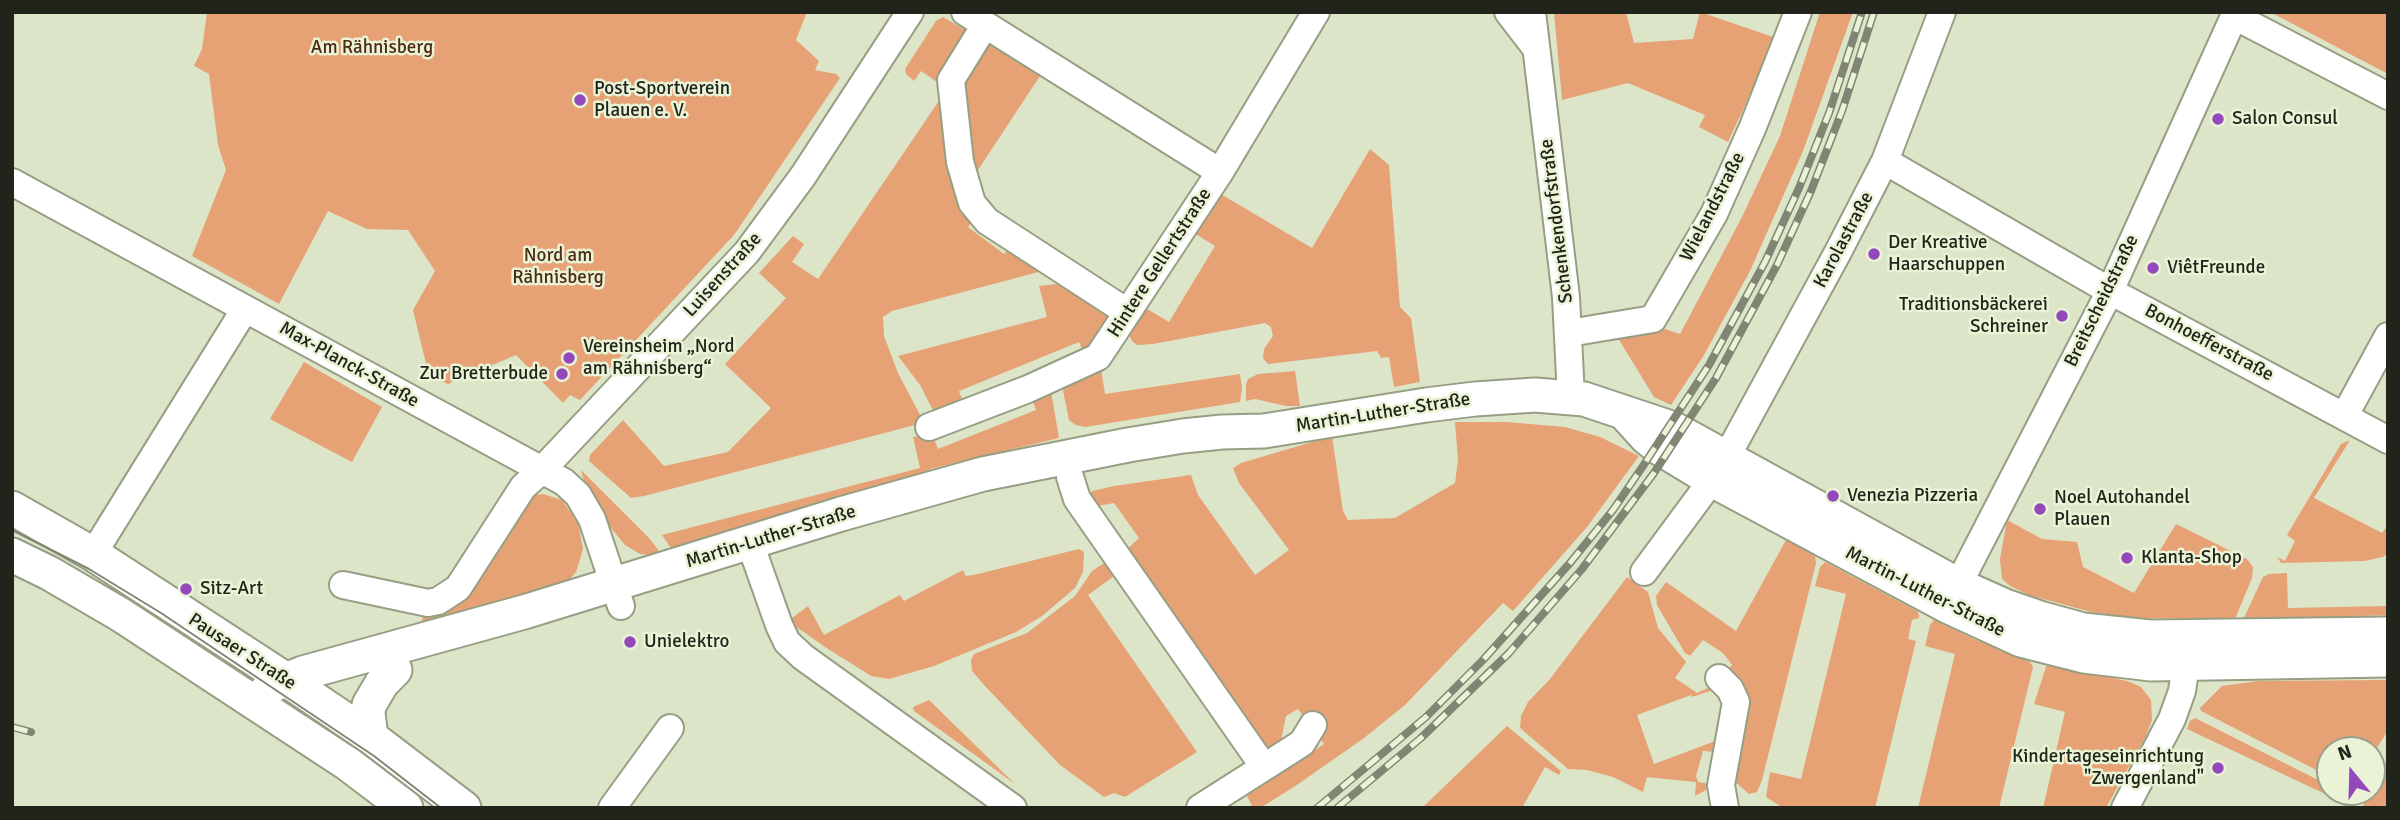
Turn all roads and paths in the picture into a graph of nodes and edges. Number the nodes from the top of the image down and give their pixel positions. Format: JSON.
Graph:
{"nodes":[{"id":1,"x":910,"y":12,"type":"edge"},
{"id":2,"x":1316,"y":12,"type":"edge"},
{"id":3,"x":1508,"y":12,"type":"edge"},
{"id":4,"x":1532,"y":12,"type":"edge"},
{"id":5,"x":1798,"y":12,"type":"edge"},
{"id":6,"x":1942,"y":12,"type":"edge"},
{"id":7,"x":2235,"y":14,"type":"edge"},
{"id":8,"x":975,"y":19,"type":"edge"},
{"id":9,"x":1535,"y":47,"type":"junction"},
{"id":10,"x":2388,"y":96,"type":"edge"},
{"id":11,"x":1885,"y":161,"type":"junction"},
{"id":12,"x":1220,"y":172,"type":"junction"},
{"id":13,"x":12,"y":182,"type":"edge"},
{"id":14,"x":2110,"y":291,"type":"junction"},
{"id":15,"x":245,"y":309,"type":"junction"},
{"id":16,"x":1128,"y":312,"type":"junction"},
{"id":17,"x":1569,"y":333,"type":"junction"},
{"id":18,"x":2388,"y":336,"type":"edge"},
{"id":19,"x":1571,"y":397,"type":"junction"},
{"id":20,"x":2345,"y":415,"type":"junction"},
{"id":21,"x":929,"y":427,"type":"dead end"},
{"id":22,"x":1264,"y":431,"type":"junction"},
{"id":23,"x":2388,"y":440,"type":"edge"},
{"id":24,"x":1718,"y":469,"type":"junction"},
{"id":25,"x":541,"y":471,"type":"junction"},
{"id":26,"x":1070,"y":477,"type":"junction"},
{"id":27,"x":12,"y":508,"type":"edge"},
{"id":28,"x":753,"y":553,"type":"junction"},
{"id":29,"x":93,"y":554,"type":"junction"},
{"id":30,"x":12,"y":555,"type":"edge"},
{"id":31,"x":1644,"y":572,"type":"dead end"},
{"id":32,"x":343,"y":585,"type":"dead end"},
{"id":33,"x":618,"y":596,"type":"junction"},
{"id":34,"x":1953,"y":596,"type":"junction"},
{"id":35,"x":2388,"y":634,"type":"edge"},
{"id":36,"x":2187,"y":651,"type":"junction"},
{"id":37,"x":2388,"y":660,"type":"edge"},
{"id":38,"x":395,"y":670,"type":"junction"},
{"id":39,"x":1719,"y":678,"type":"dead end"},
{"id":40,"x":296,"y":687,"type":"junction"},
{"id":41,"x":256,"y":703,"type":"junction"},
{"id":42,"x":1312,"y":725,"type":"dead end"},
{"id":43,"x":670,"y":728,"type":"dead end"},
{"id":44,"x":371,"y":737,"type":"junction"},
{"id":45,"x":1264,"y":767,"type":"junction"},
{"id":46,"x":1718,"y":806,"type":"edge"},
{"id":47,"x":406,"y":808,"type":"edge"},
{"id":48,"x":464,"y":808,"type":"edge"},
{"id":49,"x":612,"y":808,"type":"edge"},
{"id":50,"x":1013,"y":808,"type":"edge"},
{"id":51,"x":1200,"y":808,"type":"edge"},
{"id":52,"x":2125,"y":808,"type":"edge"}],
"edges":[{"from":1,"to":25,"type":"street","name":"Luisenstraße"},
{"from":2,"to":12,"type":"street","name":"Hintere Gellertstraße"},
{"from":3,"to":9,"type":"street"},
{"from":4,"to":9,"type":"street","name":"Schenkendorfstraße"},
{"from":5,"to":17,"type":"street","name":"Wielandstraße"},
{"from":6,"to":11,"type":"street","name":"Karolastraße"},
{"from":7,"to":10,"type":"street"},
{"from":7,"to":14,"type":"street","name":"Breitscheidstraße"},
{"from":8,"to":12,"type":"street"},
{"from":8,"to":16,"type":"street"},
{"from":9,"to":17,"type":"street","name":"Schenkendorfstraße"},
{"from":11,"to":14,"type":"street","name":"Bonhoefferstraße"},
{"from":11,"to":24,"type":"street","name":"Karolastraße"},
{"from":12,"to":16,"type":"street","name":"Hintere Gellertstraße"},
{"from":13,"to":15,"type":"street","name":"Max-Planck-Straße"},
{"from":14,"to":20,"type":"street","name":"Bonhoefferstraße"},
{"from":14,"to":34,"type":"street","name":"Breitscheidstraße"},
{"from":15,"to":25,"type":"street","name":"Max-Planck-Straße"},
{"from":15,"to":29,"type":"street"},
{"from":16,"to":21,"type":"street","name":"Hintere Gellertstraße"},
{"from":17,"to":19,"type":"street","name":"Schenkendorfstraße"},
{"from":18,"to":20,"type":"street"},
{"from":19,"to":22,"type":"main road","name":"Martin-Luther-Straße"},
{"from":19,"to":24,"type":"main road","name":"Martin-Luther-Straße"},
{"from":20,"to":23,"type":"street","name":"Bonhoefferstraße"},
{"from":22,"to":26,"type":"main road","name":"Martin-Luther-Straße"},
{"from":22,"to":28,"type":"main road","name":"Martin-Luther-Straße"},
{"from":24,"to":31,"type":"street","name":"Karolastraße"},
{"from":24,"to":34,"type":"main road","name":"Martin-Luther-Straße"},
{"from":25,"to":32,"type":"street","name":"Luisenstraße"},
{"from":25,"to":33,"type":"street","name":"Max-Planck-Straße"},
{"from":26,"to":28,"type":"main road","name":"Martin-Luther-Straße"},
{"from":26,"to":45,"type":"street"},
{"from":27,"to":29,"type":"main road","name":"Pausaer Straße"},
{"from":28,"to":33,"type":"main road","name":"Martin-Luther-Straße"},
{"from":28,"to":50,"type":"street"},
{"from":29,"to":40,"type":"main road","name":"Pausaer Straße"},
{"from":30,"to":41,"type":"main road","name":"Pausaer Straße"},
{"from":33,"to":38,"type":"main road","name":"Martin-Luther-Straße"},
{"from":33,"to":40,"type":"main road","name":"Martin-Luther-Straße"},
{"from":34,"to":36,"type":"main road","name":"Martin-Luther-Straße"},
{"from":35,"to":36,"type":"main road","name":"Martin-Luther-Straße"},
{"from":36,"to":37,"type":"main road","name":"Martin-Luther-Straße"},
{"from":36,"to":52,"type":"street"},
{"from":38,"to":40,"type":"main road","name":"Martin-Luther-Straße"},
{"from":38,"to":44,"type":"main road"},
{"from":39,"to":46,"type":"street"},
{"from":40,"to":41,"type":"main road"},
{"from":40,"to":44,"type":"main road","name":"Pausaer Straße"},
{"from":41,"to":47,"type":"main road","name":"Pausaer Straße"},
{"from":42,"to":45,"type":"street"},
{"from":43,"to":49,"type":"street"},
{"from":44,"to":48,"type":"main road","name":"Pausaer Straße"},
{"from":45,"to":51,"type":"street"}]}
